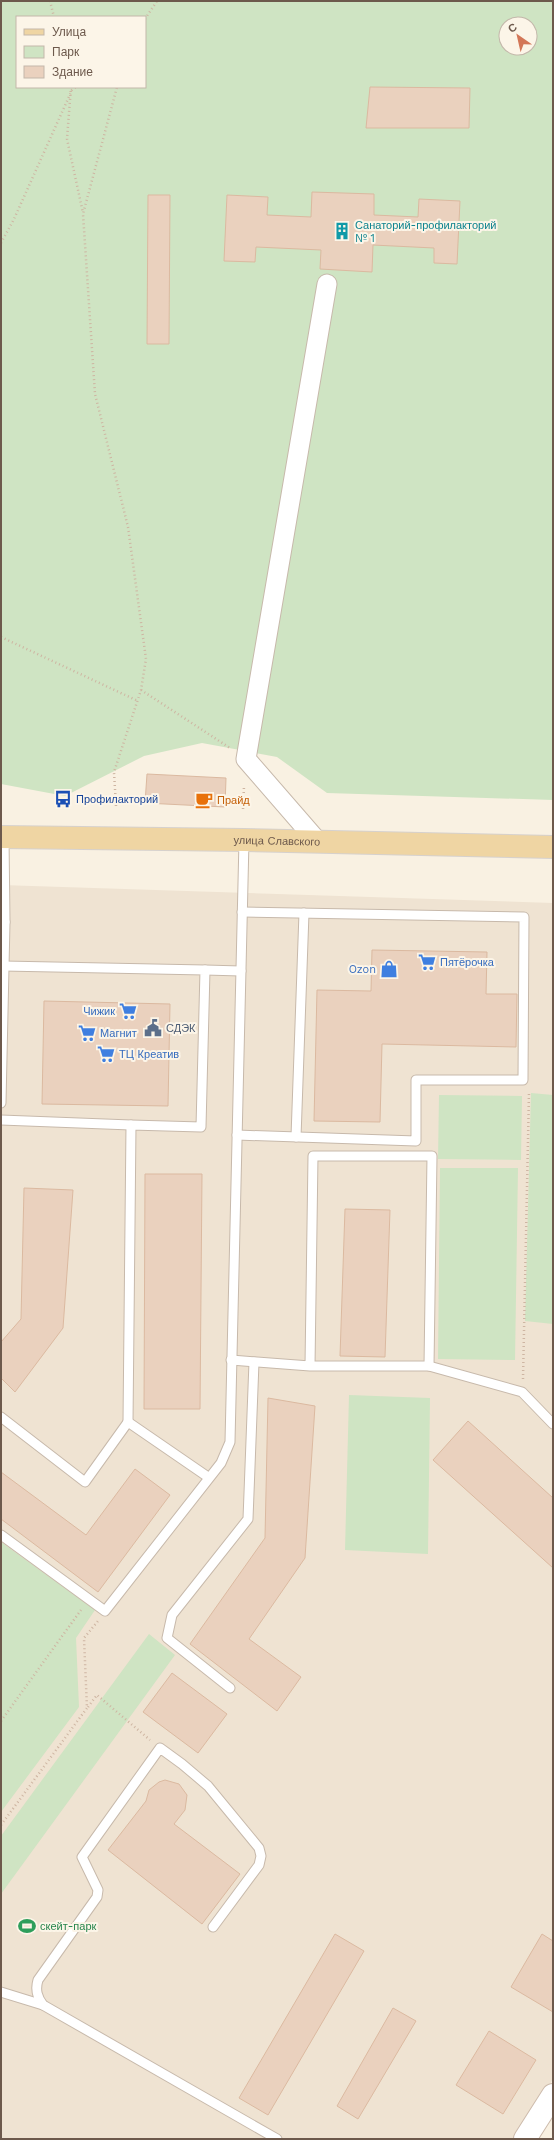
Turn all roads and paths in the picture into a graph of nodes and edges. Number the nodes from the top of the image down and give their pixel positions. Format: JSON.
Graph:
{"nodes":[{"id":1,"x":50,"y":1,"type":"edge"},
{"id":2,"x":157,"y":1,"type":"edge"},
{"id":3,"x":54,"y":16,"type":"edge"},
{"id":4,"x":146,"y":18,"type":"edge"},
{"id":5,"x":117,"y":88,"type":"edge"},
{"id":6,"x":72,"y":89,"type":"edge"},
{"id":7,"x":83,"y":214,"type":"junction"},
{"id":8,"x":1,"y":243,"type":"edge"},
{"id":9,"x":327,"y":284,"type":"dead end"},
{"id":10,"x":1,"y":637,"type":"edge"},
{"id":11,"x":141,"y":690,"type":"junction"},
{"id":12,"x":138,"y":701,"type":"junction"},
{"id":13,"x":246,"y":759,"type":"junction"},
{"id":14,"x":116,"y":806,"type":"dead end"},
{"id":15,"x":243,"y":809,"type":"dead end"},
{"id":16,"x":3,"y":837,"type":"edge"},
{"id":17,"x":244,"y":840,"type":"junction"},
{"id":18,"x":318,"y":842,"type":"junction"},
{"id":19,"x":553,"y":847,"type":"edge"},
{"id":20,"x":242,"y":912,"type":"junction"},
{"id":21,"x":304,"y":913,"type":"junction"},
{"id":22,"x":3,"y":922,"type":"edge"},
{"id":23,"x":3,"y":966,"type":"junction"},
{"id":24,"x":205,"y":970,"type":"junction"},
{"id":25,"x":241,"y":971,"type":"junction"},
{"id":26,"x":2,"y":979,"type":"edge"},
{"id":27,"x":529,"y":1088,"type":"dead end"},
{"id":28,"x":1,"y":1103,"type":"edge"},
{"id":29,"x":1,"y":1120,"type":"edge"},
{"id":30,"x":131,"y":1125,"type":"junction"},
{"id":31,"x":237,"y":1135,"type":"junction"},
{"id":32,"x":296,"y":1137,"type":"junction"},
{"id":33,"x":231,"y":1360,"type":"junction"},
{"id":34,"x":254,"y":1362,"type":"junction"},
{"id":35,"x":310,"y":1366,"type":"junction"},
{"id":36,"x":429,"y":1366,"type":"junction"},
{"id":37,"x":522,"y":1392,"type":"junction"},
{"id":38,"x":1,"y":1416,"type":"edge"},
{"id":39,"x":128,"y":1422,"type":"junction"},
{"id":40,"x":553,"y":1424,"type":"edge"},
{"id":41,"x":208,"y":1477,"type":"junction"},
{"id":42,"x":1,"y":1535,"type":"edge"},
{"id":43,"x":89,"y":1599,"type":"junction"},
{"id":44,"x":105,"y":1611,"type":"junction"},
{"id":45,"x":230,"y":1688,"type":"dead end"},
{"id":46,"x":87,"y":1708,"type":"junction"},
{"id":47,"x":1,"y":1722,"type":"edge"},
{"id":48,"x":160,"y":1748,"type":"junction"},
{"id":49,"x":1,"y":1825,"type":"edge"},
{"id":50,"x":213,"y":1927,"type":"dead end"},
{"id":51,"x":1,"y":1992,"type":"edge"},
{"id":52,"x":43,"y":2005,"type":"junction"},
{"id":53,"x":553,"y":2095,"type":"edge"},
{"id":54,"x":277,"y":2139,"type":"edge"},
{"id":55,"x":526,"y":2139,"type":"edge"}],
"edges":[{"from":1,"to":3,"type":"path"},
{"from":2,"to":4,"type":"path"},
{"from":5,"to":7,"type":"path"},
{"from":6,"to":7,"type":"path"},
{"from":6,"to":8,"type":"path"},
{"from":7,"to":11,"type":"path"},
{"from":9,"to":13,"type":"street"},
{"from":10,"to":12,"type":"path"},
{"from":11,"to":12,"type":"path"},
{"from":11,"to":13,"type":"path"},
{"from":12,"to":14,"type":"path"},
{"from":13,"to":15,"type":"path"},
{"from":13,"to":18,"type":"street"},
{"from":16,"to":17,"type":"main road","name":"улица Славского"},
{"from":16,"to":22,"type":"lane"},
{"from":17,"to":18,"type":"main road","name":"улица Славского"},
{"from":17,"to":20,"type":"lane"},
{"from":18,"to":19,"type":"main road","name":"улица Славского"},
{"from":20,"to":21,"type":"lane"},
{"from":20,"to":25,"type":"lane"},
{"from":21,"to":32,"type":"lane"},
{"from":21,"to":32,"type":"lane"},
{"from":22,"to":23,"type":"lane"},
{"from":23,"to":24,"type":"lane"},
{"from":23,"to":26,"type":"lane"},
{"from":24,"to":25,"type":"lane"},
{"from":24,"to":30,"type":"lane"},
{"from":25,"to":31,"type":"lane"},
{"from":26,"to":28,"type":"lane"},
{"from":27,"to":37,"type":"path"},
{"from":29,"to":30,"type":"lane"},
{"from":30,"to":39,"type":"lane"},
{"from":31,"to":32,"type":"lane"},
{"from":31,"to":33,"type":"lane"},
{"from":33,"to":34,"type":"lane"},
{"from":33,"to":41,"type":"lane"},
{"from":34,"to":35,"type":"lane"},
{"from":34,"to":45,"type":"lane"},
{"from":35,"to":36,"type":"lane"},
{"from":35,"to":36,"type":"lane"},
{"from":36,"to":37,"type":"lane"},
{"from":37,"to":40,"type":"lane"},
{"from":38,"to":39,"type":"lane"},
{"from":39,"to":41,"type":"lane"},
{"from":41,"to":44,"type":"lane"},
{"from":42,"to":43,"type":"lane"},
{"from":43,"to":44,"type":"lane"},
{"from":43,"to":47,"type":"path"},
{"from":44,"to":46,"type":"path"},
{"from":46,"to":48,"type":"path"},
{"from":46,"to":49,"type":"path"},
{"from":48,"to":50,"type":"lane"},
{"from":48,"to":52,"type":"lane"},
{"from":51,"to":52,"type":"lane"},
{"from":52,"to":54,"type":"lane"},
{"from":53,"to":55,"type":"street"}]}
